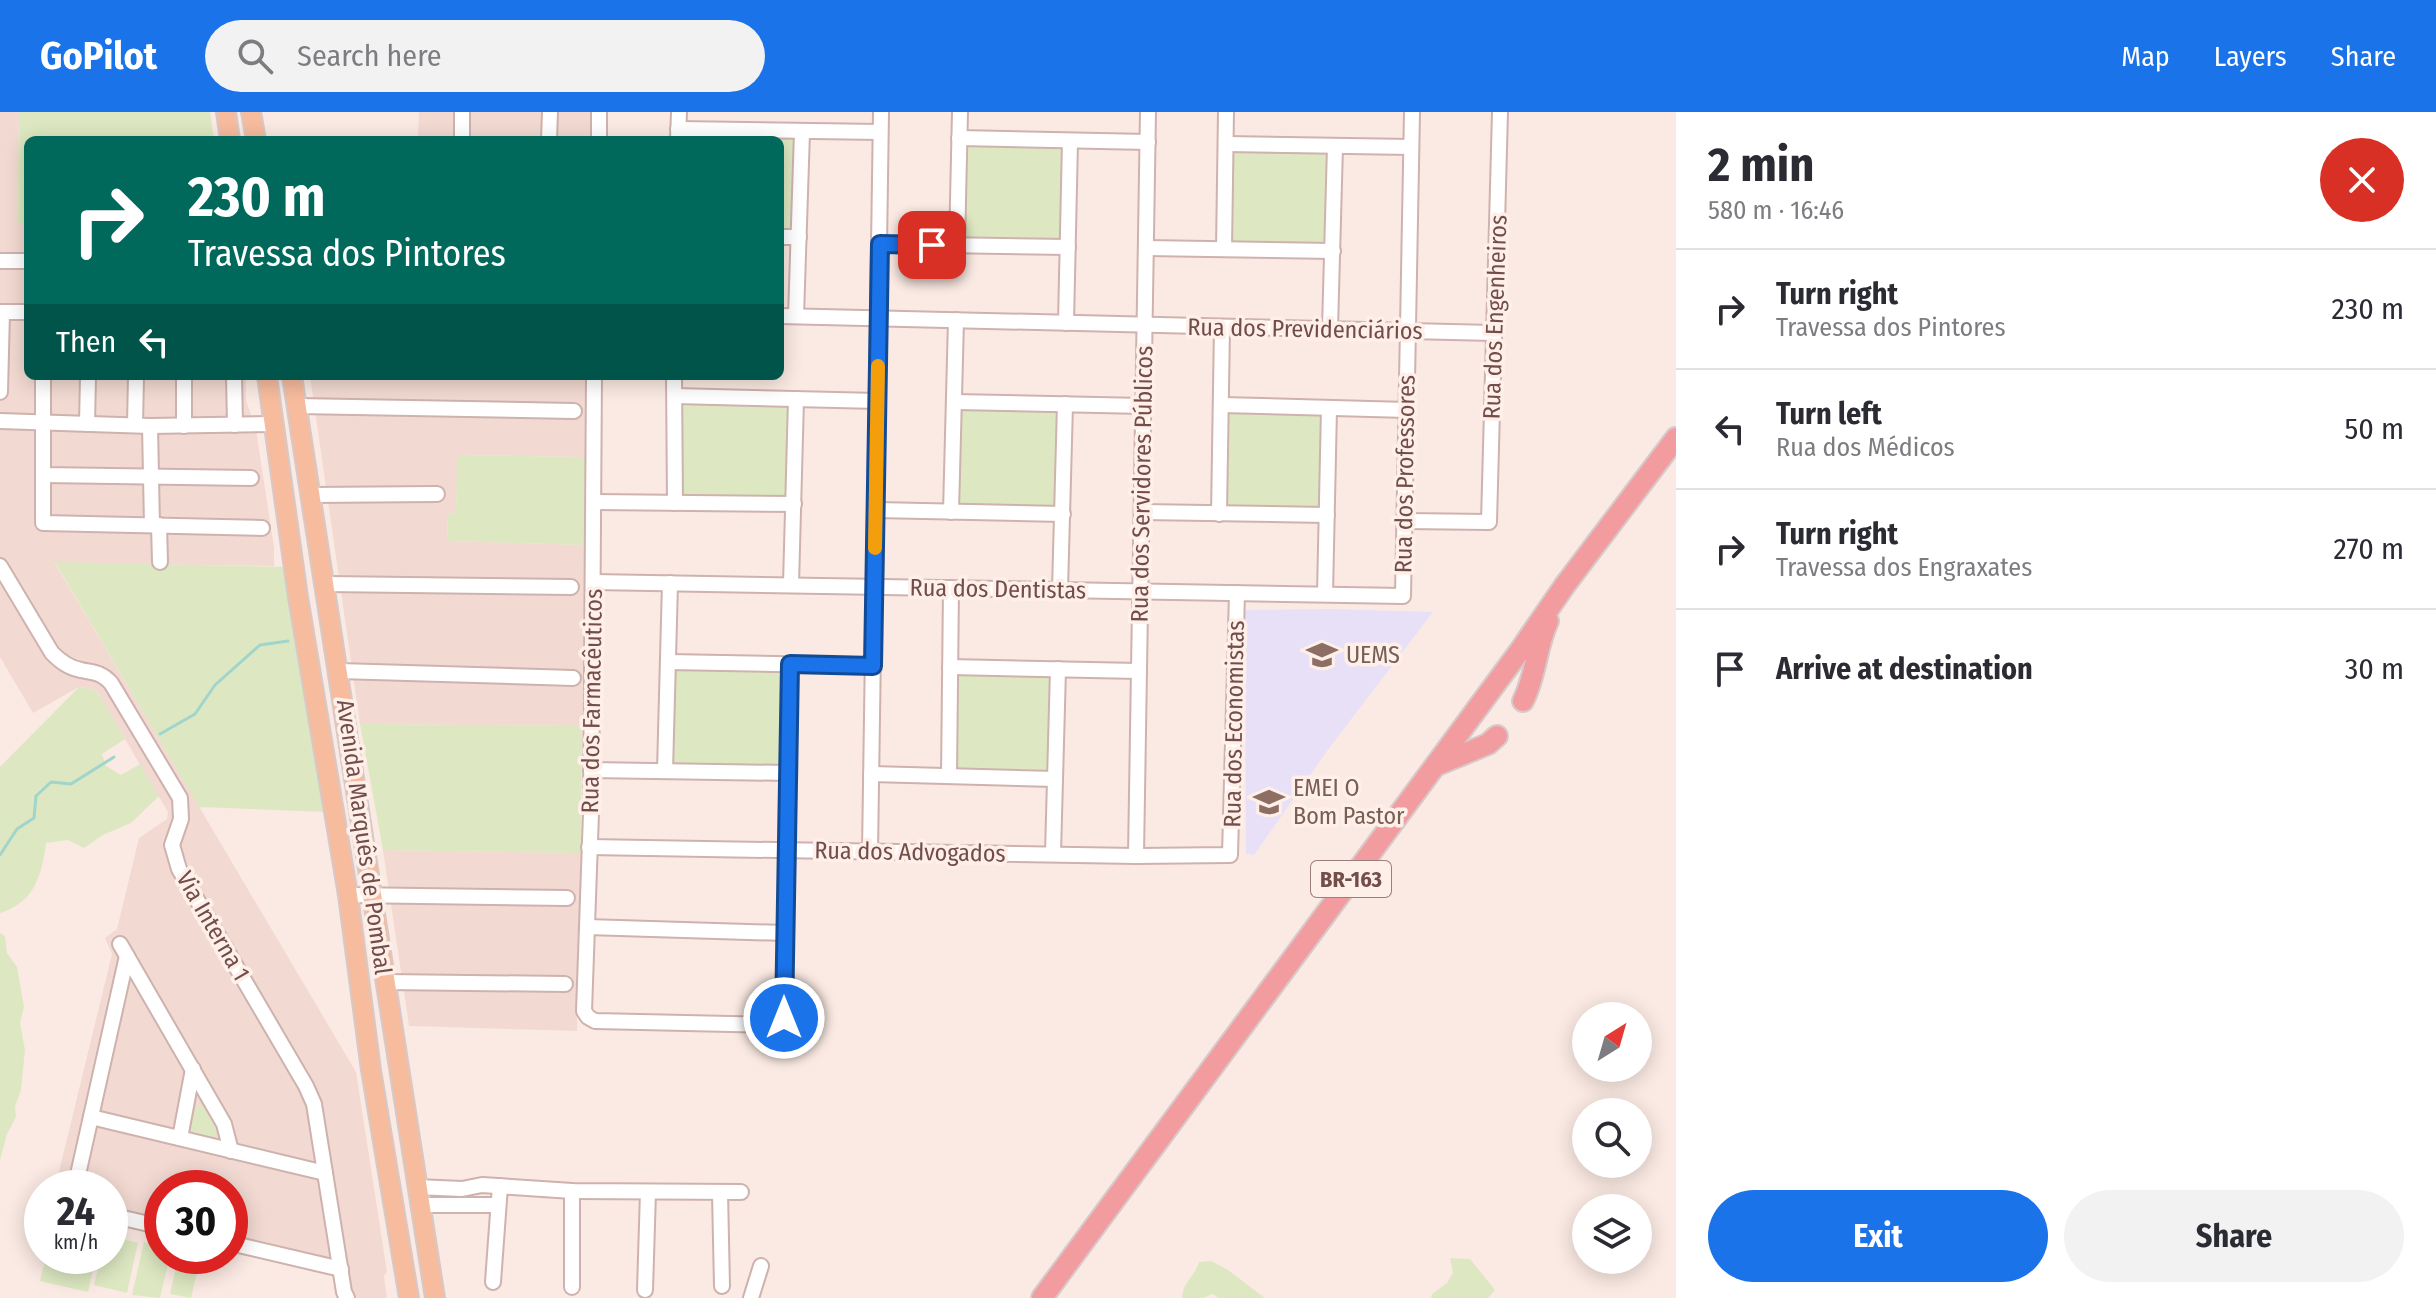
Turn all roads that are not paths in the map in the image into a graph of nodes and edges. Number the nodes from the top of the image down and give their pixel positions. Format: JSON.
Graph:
{"nodes":[{"id":1,"x":226,"y":112,"type":"edge"},
{"id":2,"x":251,"y":112,"type":"edge"},
{"id":3,"x":462,"y":112,"type":"edge"},
{"id":4,"x":550,"y":112,"type":"edge"},
{"id":5,"x":599,"y":112,"type":"edge"},
{"id":6,"x":679,"y":112,"type":"edge"},
{"id":7,"x":881,"y":112,"type":"edge"},
{"id":8,"x":960,"y":112,"type":"edge"},
{"id":9,"x":1148,"y":112,"type":"edge"},
{"id":10,"x":1226,"y":112,"type":"edge"},
{"id":11,"x":1412,"y":112,"type":"edge"},
{"id":12,"x":1500,"y":112,"type":"edge"},
{"id":13,"x":802,"y":132,"type":"junction"},
{"id":14,"x":880,"y":132,"type":"junction"},
{"id":15,"x":678,"y":135,"type":"edge"},
{"id":16,"x":229,"y":136,"type":"edge"},
{"id":17,"x":255,"y":136,"type":"edge"},
{"id":18,"x":462,"y":136,"type":"edge"},
{"id":19,"x":549,"y":136,"type":"edge"},
{"id":20,"x":599,"y":136,"type":"edge"},
{"id":21,"x":959,"y":138,"type":"junction"},
{"id":22,"x":1070,"y":141,"type":"junction"},
{"id":23,"x":1148,"y":142,"type":"junction"},
{"id":24,"x":1226,"y":144,"type":"junction"},
{"id":25,"x":1335,"y":146,"type":"junction"},
{"id":26,"x":1411,"y":147,"type":"junction"},
{"id":27,"x":784,"y":237,"type":"edge"},
{"id":28,"x":799,"y":237,"type":"junction"},
{"id":29,"x":880,"y":244,"type":"junction"},
{"id":30,"x":957,"y":245,"type":"junction"},
{"id":31,"x":1068,"y":247,"type":"junction"},
{"id":32,"x":1146,"y":248,"type":"junction"},
{"id":33,"x":1224,"y":249,"type":"junction"},
{"id":34,"x":1333,"y":251,"type":"junction"},
{"id":35,"x":0,"y":261,"type":"edge"},
{"id":36,"x":24,"y":261,"type":"edge"},
{"id":37,"x":1,"y":312,"type":"edge"},
{"id":38,"x":24,"y":312,"type":"edge"},
{"id":39,"x":784,"y":316,"type":"edge"},
{"id":40,"x":796,"y":316,"type":"junction"},
{"id":41,"x":879,"y":318,"type":"junction"},
{"id":42,"x":956,"y":320,"type":"junction"},
{"id":43,"x":1066,"y":323,"type":"junction"},
{"id":44,"x":1145,"y":325,"type":"junction"},
{"id":45,"x":1222,"y":327,"type":"junction"},
{"id":46,"x":1330,"y":329,"type":"junction"},
{"id":47,"x":1408,"y":331,"type":"junction"},
{"id":48,"x":1494,"y":333,"type":"junction"},
{"id":49,"x":43,"y":380,"type":"edge"},
{"id":50,"x":88,"y":380,"type":"edge"},
{"id":51,"x":136,"y":380,"type":"edge"},
{"id":52,"x":184,"y":380,"type":"edge"},
{"id":53,"x":234,"y":380,"type":"edge"},
{"id":54,"x":268,"y":380,"type":"edge"},
{"id":55,"x":293,"y":380,"type":"edge"},
{"id":56,"x":594,"y":380,"type":"edge"},
{"id":57,"x":674,"y":380,"type":"edge"},
{"id":58,"x":0,"y":392,"type":"edge"},
{"id":59,"x":675,"y":396,"type":"junction"},
{"id":60,"x":796,"y":399,"type":"junction"},
{"id":61,"x":878,"y":401,"type":"junction"},
{"id":62,"x":955,"y":402,"type":"junction"},
{"id":63,"x":1065,"y":404,"type":"junction"},
{"id":64,"x":1221,"y":405,"type":"junction"},
{"id":65,"x":297,"y":406,"type":"junction"},
{"id":66,"x":1144,"y":406,"type":"junction"},
{"id":67,"x":1329,"y":408,"type":"junction"},
{"id":68,"x":1407,"y":410,"type":"junction"},
{"id":69,"x":574,"y":411,"type":"dead end"},
{"id":70,"x":0,"y":421,"type":"edge"},
{"id":71,"x":44,"y":422,"type":"junction"},
{"id":72,"x":87,"y":424,"type":"junction"},
{"id":73,"x":274,"y":424,"type":"junction"},
{"id":74,"x":135,"y":425,"type":"junction"},
{"id":75,"x":235,"y":425,"type":"junction"},
{"id":76,"x":150,"y":426,"type":"junction"},
{"id":77,"x":184,"y":426,"type":"junction"},
{"id":78,"x":1676,"y":438,"type":"edge"},
{"id":79,"x":43,"y":475,"type":"junction"},
{"id":80,"x":151,"y":476,"type":"junction"},
{"id":81,"x":251,"y":478,"type":"dead end"},
{"id":82,"x":437,"y":494,"type":"dead end"},
{"id":83,"x":311,"y":495,"type":"junction"},
{"id":84,"x":594,"y":502,"type":"junction"},
{"id":85,"x":675,"y":503,"type":"junction"},
{"id":86,"x":794,"y":504,"type":"junction"},
{"id":87,"x":876,"y":510,"type":"junction"},
{"id":88,"x":951,"y":512,"type":"junction"},
{"id":89,"x":1142,"y":512,"type":"junction"},
{"id":90,"x":1063,"y":514,"type":"junction"},
{"id":91,"x":1219,"y":514,"type":"junction"},
{"id":92,"x":1327,"y":515,"type":"junction"},
{"id":93,"x":1405,"y":521,"type":"junction"},
{"id":94,"x":156,"y":525,"type":"junction"},
{"id":95,"x":262,"y":528,"type":"dead end"},
{"id":96,"x":291,"y":545,"type":"junction"},
{"id":97,"x":318,"y":546,"type":"junction"},
{"id":98,"x":160,"y":562,"type":"dead end"},
{"id":99,"x":0,"y":566,"type":"edge"},
{"id":100,"x":593,"y":582,"type":"junction"},
{"id":101,"x":670,"y":583,"type":"junction"},
{"id":102,"x":326,"y":584,"type":"junction"},
{"id":103,"x":791,"y":585,"type":"junction"},
{"id":104,"x":1565,"y":585,"type":"junction"},
{"id":105,"x":571,"y":587,"type":"dead end"},
{"id":106,"x":874,"y":587,"type":"junction"},
{"id":107,"x":951,"y":588,"type":"junction"},
{"id":108,"x":6,"y":590,"type":"edge"},
{"id":109,"x":1060,"y":590,"type":"junction"},
{"id":110,"x":1141,"y":591,"type":"junction"},
{"id":111,"x":1237,"y":593,"type":"junction"},
{"id":112,"x":1325,"y":594,"type":"junction"},
{"id":113,"x":1403,"y":596,"type":"joint"},
{"id":114,"x":668,"y":662,"type":"junction"},
{"id":115,"x":790,"y":664,"type":"junction"},
{"id":116,"x":873,"y":666,"type":"junction"},
{"id":117,"x":950,"y":667,"type":"junction"},
{"id":118,"x":1058,"y":669,"type":"junction"},
{"id":119,"x":339,"y":671,"type":"junction"},
{"id":120,"x":1139,"y":671,"type":"junction"},
{"id":121,"x":573,"y":678,"type":"dead end"},
{"id":122,"x":1523,"y":701,"type":"dead end"},
{"id":123,"x":1497,"y":736,"type":"dead end"},
{"id":124,"x":1435,"y":766,"type":"junction"},
{"id":125,"x":591,"y":770,"type":"junction"},
{"id":126,"x":665,"y":771,"type":"junction"},
{"id":127,"x":788,"y":773,"type":"junction"},
{"id":128,"x":871,"y":774,"type":"junction"},
{"id":129,"x":949,"y":776,"type":"junction"},
{"id":130,"x":1055,"y":779,"type":"junction"},
{"id":131,"x":589,"y":847,"type":"junction"},
{"id":132,"x":786,"y":850,"type":"junction"},
{"id":133,"x":870,"y":852,"type":"junction"},
{"id":134,"x":1053,"y":854,"type":"junction"},
{"id":135,"x":1230,"y":855,"type":"joint"},
{"id":136,"x":1136,"y":856,"type":"junction"},
{"id":137,"x":348,"y":895,"type":"junction"},
{"id":138,"x":372,"y":895,"type":"junction"},
{"id":139,"x":567,"y":898,"type":"dead end"},
{"id":140,"x":587,"y":927,"type":"junction"},
{"id":141,"x":784,"y":933,"type":"junction"},
{"id":142,"x":385,"y":982,"type":"junction"},
{"id":143,"x":565,"y":984,"type":"dead end"},
{"id":144,"x":145,"y":987,"type":"junction"},
{"id":145,"x":117,"y":1009,"type":"junction"},
{"id":146,"x":397,"y":1067,"type":"junction"},
{"id":147,"x":193,"y":1069,"type":"junction"},
{"id":148,"x":371,"y":1070,"type":"junction"},
{"id":149,"x":208,"y":1096,"type":"junction"},
{"id":150,"x":184,"y":1114,"type":"junction"},
{"id":151,"x":91,"y":1117,"type":"junction"},
{"id":152,"x":180,"y":1138,"type":"junction"},
{"id":153,"x":231,"y":1151,"type":"junction"},
{"id":154,"x":412,"y":1154,"type":"junction"},
{"id":155,"x":386,"y":1155,"type":"junction"},
{"id":156,"x":79,"y":1170,"type":"edge"},
{"id":157,"x":325,"y":1173,"type":"junction"},
{"id":158,"x":500,"y":1186,"type":"junction"},
{"id":159,"x":572,"y":1191,"type":"junction"},
{"id":160,"x":648,"y":1192,"type":"junction"},
{"id":161,"x":741,"y":1192,"type":"dead end"},
{"id":162,"x":720,"y":1193,"type":"junction"},
{"id":163,"x":419,"y":1196,"type":"junction"},
{"id":164,"x":498,"y":1205,"type":"junction"},
{"id":165,"x":248,"y":1247,"type":"edge"},
{"id":166,"x":761,"y":1266,"type":"dead end"},
{"id":167,"x":341,"y":1269,"type":"junction"},
{"id":168,"x":493,"y":1282,"type":"dead end"},
{"id":169,"x":722,"y":1286,"type":"dead end"},
{"id":170,"x":572,"y":1287,"type":"dead end"},
{"id":171,"x":645,"y":1290,"type":"dead end"},
{"id":172,"x":344,"y":1296,"type":"edge"},
{"id":173,"x":409,"y":1298,"type":"edge"},
{"id":174,"x":435,"y":1298,"type":"edge"},
{"id":175,"x":751,"y":1298,"type":"edge"},
{"id":176,"x":1042,"y":1298,"type":"edge"}],
"edges":[{"from":1,"to":16,"type":"main road"},
{"from":2,"to":17,"type":"main road"},
{"from":3,"to":18,"type":"street"},
{"from":4,"to":19,"type":"street"},
{"from":5,"to":20,"type":"street"},
{"from":6,"to":15,"type":"street"},
{"from":7,"to":14,"type":"street"},
{"from":8,"to":21,"type":"street"},
{"from":9,"to":23,"type":"street","name":"Rua dos Servidores Públicos"},
{"from":10,"to":24,"type":"street"},
{"from":11,"to":26,"type":"street","name":"Rua dos Professores"},
{"from":12,"to":48,"type":"street","name":"Rua dos Engenheiros"},
{"from":13,"to":14,"type":"street"},
{"from":13,"to":15,"type":"street"},
{"from":13,"to":28,"type":"street"},
{"from":14,"to":29,"type":"street"},
{"from":21,"to":22,"type":"street"},
{"from":21,"to":30,"type":"street"},
{"from":22,"to":23,"type":"street"},
{"from":22,"to":31,"type":"street"},
{"from":23,"to":32,"type":"street","name":"Rua dos Servidores Públicos"},
{"from":24,"to":25,"type":"street"},
{"from":24,"to":33,"type":"street"},
{"from":25,"to":26,"type":"street"},
{"from":25,"to":34,"type":"street"},
{"from":26,"to":47,"type":"street","name":"Rua dos Professores"},
{"from":27,"to":28,"type":"street"},
{"from":28,"to":40,"type":"street"},
{"from":29,"to":30,"type":"street"},
{"from":29,"to":41,"type":"street"},
{"from":30,"to":31,"type":"street"},
{"from":31,"to":43,"type":"street"},
{"from":32,"to":33,"type":"street"},
{"from":32,"to":44,"type":"street","name":"Rua dos Servidores Públicos"},
{"from":33,"to":34,"type":"street"},
{"from":34,"to":46,"type":"street"},
{"from":35,"to":36,"type":"street"},
{"from":37,"to":38,"type":"street"},
{"from":37,"to":58,"type":"street"},
{"from":39,"to":40,"type":"street","name":"Rua dos Previdenciários"},
{"from":40,"to":41,"type":"street","name":"Rua dos Previdenciários"},
{"from":41,"to":42,"type":"street","name":"Rua dos Previdenciários"},
{"from":41,"to":61,"type":"street"},
{"from":42,"to":43,"type":"street","name":"Rua dos Previdenciários"},
{"from":42,"to":62,"type":"street"},
{"from":43,"to":44,"type":"street","name":"Rua dos Previdenciários"},
{"from":44,"to":45,"type":"street","name":"Rua dos Previdenciários"},
{"from":44,"to":66,"type":"street","name":"Rua dos Servidores Públicos"},
{"from":45,"to":46,"type":"street","name":"Rua dos Previdenciários"},
{"from":45,"to":64,"type":"street"},
{"from":46,"to":47,"type":"street","name":"Rua dos Previdenciários"},
{"from":47,"to":48,"type":"street","name":"Rua dos Previdenciários"},
{"from":47,"to":68,"type":"street","name":"Rua dos Professores"},
{"from":48,"to":93,"type":"street","name":"Rua dos Engenheiros"},
{"from":49,"to":71,"type":"street"},
{"from":50,"to":72,"type":"street"},
{"from":51,"to":74,"type":"street"},
{"from":52,"to":77,"type":"street"},
{"from":53,"to":75,"type":"street"},
{"from":54,"to":73,"type":"main road","name":"Avenida Marquês de Pombal"},
{"from":55,"to":65,"type":"main road","name":"Avenida Marquês de Pombal"},
{"from":56,"to":84,"type":"street","name":"Rua dos Farmacêuticos"},
{"from":57,"to":59,"type":"street"},
{"from":59,"to":60,"type":"street"},
{"from":59,"to":85,"type":"street"},
{"from":60,"to":61,"type":"street"},
{"from":60,"to":86,"type":"street"},
{"from":61,"to":87,"type":"street"},
{"from":62,"to":63,"type":"street"},
{"from":62,"to":88,"type":"street"},
{"from":63,"to":66,"type":"street"},
{"from":63,"to":90,"type":"street"},
{"from":64,"to":67,"type":"street"},
{"from":64,"to":91,"type":"street"},
{"from":65,"to":69,"type":"street"},
{"from":65,"to":83,"type":"main road","name":"Avenida Marquês de Pombal"},
{"from":66,"to":89,"type":"street","name":"Rua dos Servidores Públicos"},
{"from":67,"to":68,"type":"street"},
{"from":67,"to":92,"type":"street"},
{"from":68,"to":93,"type":"street","name":"Rua dos Professores"},
{"from":70,"to":71,"type":"street"},
{"from":71,"to":72,"type":"street"},
{"from":71,"to":79,"type":"street"},
{"from":72,"to":74,"type":"street"},
{"from":73,"to":75,"type":"street"},
{"from":73,"to":96,"type":"main road","name":"Avenida Marquês de Pombal"},
{"from":74,"to":76,"type":"street"},
{"from":75,"to":77,"type":"street"},
{"from":76,"to":77,"type":"street"},
{"from":76,"to":80,"type":"street"},
{"from":78,"to":104,"type":"highway","number":"BR-163"},
{"from":79,"to":80,"type":"street"},
{"from":79,"to":94,"type":"street"},
{"from":80,"to":81,"type":"street"},
{"from":80,"to":94,"type":"street"},
{"from":82,"to":83,"type":"street"},
{"from":83,"to":97,"type":"main road","name":"Avenida Marquês de Pombal"},
{"from":84,"to":85,"type":"street"},
{"from":84,"to":100,"type":"street","name":"Rua dos Farmacêuticos"},
{"from":85,"to":86,"type":"street"},
{"from":86,"to":103,"type":"street"},
{"from":87,"to":88,"type":"street"},
{"from":87,"to":106,"type":"street"},
{"from":88,"to":90,"type":"street"},
{"from":89,"to":91,"type":"street"},
{"from":89,"to":110,"type":"street","name":"Rua dos Servidores Públicos"},
{"from":90,"to":109,"type":"street"},
{"from":91,"to":92,"type":"street"},
{"from":92,"to":112,"type":"street"},
{"from":93,"to":113,"type":"street","name":"Rua dos Professores"},
{"from":94,"to":95,"type":"street"},
{"from":94,"to":98,"type":"street"},
{"from":96,"to":97,"type":"main road"},
{"from":96,"to":137,"type":"main road","name":"Avenida Marquês de Pombal"},
{"from":97,"to":102,"type":"main road","name":"Avenida Marquês de Pombal"},
{"from":99,"to":108,"type":"street","name":"Via Interna 1"},
{"from":100,"to":101,"type":"street","name":"Rua dos Dentistas"},
{"from":100,"to":125,"type":"street","name":"Rua dos Farmacêuticos"},
{"from":101,"to":103,"type":"street","name":"Rua dos Dentistas"},
{"from":101,"to":114,"type":"street"},
{"from":102,"to":105,"type":"street"},
{"from":102,"to":119,"type":"main road","name":"Avenida Marquês de Pombal"},
{"from":103,"to":106,"type":"street","name":"Rua dos Dentistas"},
{"from":104,"to":122,"type":"highway"},
{"from":104,"to":124,"type":"highway","number":"BR-163"},
{"from":106,"to":107,"type":"street","name":"Rua dos Dentistas"},
{"from":106,"to":116,"type":"street"},
{"from":107,"to":109,"type":"street","name":"Rua dos Dentistas"},
{"from":107,"to":117,"type":"street"},
{"from":108,"to":157,"type":"street","name":"Via Interna 1"},
{"from":109,"to":110,"type":"street","name":"Rua dos Dentistas"},
{"from":110,"to":111,"type":"street","name":"Rua dos Dentistas"},
{"from":110,"to":120,"type":"street","name":"Rua dos Servidores Públicos"},
{"from":111,"to":112,"type":"street","name":"Rua dos Dentistas"},
{"from":111,"to":135,"type":"street","name":"Rua dos Economistas"},
{"from":112,"to":113,"type":"street","name":"Rua dos Dentistas"},
{"from":114,"to":115,"type":"street"},
{"from":114,"to":126,"type":"street"},
{"from":115,"to":116,"type":"street"},
{"from":115,"to":127,"type":"street"},
{"from":116,"to":128,"type":"street"},
{"from":117,"to":118,"type":"street"},
{"from":117,"to":129,"type":"street"},
{"from":118,"to":120,"type":"street"},
{"from":118,"to":130,"type":"street"},
{"from":119,"to":121,"type":"street"},
{"from":119,"to":138,"type":"main road","name":"Avenida Marquês de Pombal"},
{"from":120,"to":136,"type":"street","name":"Rua dos Servidores Públicos"},
{"from":123,"to":124,"type":"highway"},
{"from":124,"to":176,"type":"highway","number":"BR-163"},
{"from":125,"to":126,"type":"street"},
{"from":125,"to":131,"type":"street","name":"Rua dos Farmacêuticos"},
{"from":126,"to":127,"type":"street"},
{"from":127,"to":132,"type":"street"},
{"from":128,"to":129,"type":"street"},
{"from":128,"to":133,"type":"street"},
{"from":129,"to":130,"type":"street"},
{"from":130,"to":134,"type":"street"},
{"from":131,"to":132,"type":"street","name":"Rua dos Advogados"},
{"from":131,"to":140,"type":"street","name":"Rua dos Farmacêuticos"},
{"from":132,"to":133,"type":"street","name":"Rua dos Advogados"},
{"from":132,"to":141,"type":"street"},
{"from":133,"to":134,"type":"street","name":"Rua dos Advogados"},
{"from":134,"to":136,"type":"street","name":"Rua dos Advogados"},
{"from":135,"to":136,"type":"street","name":"Rua dos Advogados"},
{"from":137,"to":138,"type":"street"},
{"from":137,"to":148,"type":"main road","name":"Avenida Marquês de Pombal"},
{"from":138,"to":139,"type":"street"},
{"from":138,"to":142,"type":"main road","name":"Avenida Marquês de Pombal"},
{"from":140,"to":141,"type":"street"},
{"from":140,"to":141,"type":"street","name":"Rua dos Farmacêuticos"},
{"from":142,"to":143,"type":"street"},
{"from":142,"to":146,"type":"main road","name":"Avenida Marquês de Pombal"},
{"from":144,"to":145,"type":"street"},
{"from":144,"to":145,"type":"street"},
{"from":144,"to":147,"type":"street"},
{"from":145,"to":151,"type":"street"},
{"from":146,"to":148,"type":"main road"},
{"from":146,"to":154,"type":"main road","name":"Avenida Marquês de Pombal"},
{"from":147,"to":149,"type":"street"},
{"from":147,"to":150,"type":"street"},
{"from":148,"to":155,"type":"main road","name":"Avenida Marquês de Pombal"},
{"from":149,"to":150,"type":"street"},
{"from":149,"to":153,"type":"street"},
{"from":150,"to":152,"type":"street"},
{"from":151,"to":152,"type":"street"},
{"from":151,"to":156,"type":"street"},
{"from":152,"to":153,"type":"street"},
{"from":153,"to":157,"type":"street"},
{"from":154,"to":155,"type":"main road"},
{"from":154,"to":163,"type":"main road","name":"Avenida Marquês de Pombal"},
{"from":155,"to":173,"type":"main road","name":"Avenida Marquês de Pombal"},
{"from":157,"to":167,"type":"street","name":"Via Interna 1"},
{"from":158,"to":159,"type":"street"},
{"from":158,"to":163,"type":"street"},
{"from":158,"to":164,"type":"street"},
{"from":159,"to":160,"type":"street"},
{"from":159,"to":170,"type":"street"},
{"from":160,"to":162,"type":"street"},
{"from":160,"to":171,"type":"street"},
{"from":161,"to":162,"type":"street"},
{"from":162,"to":169,"type":"street"},
{"from":163,"to":164,"type":"street"},
{"from":163,"to":174,"type":"main road","name":"Avenida Marquês de Pombal"},
{"from":164,"to":168,"type":"street"},
{"from":165,"to":167,"type":"street"},
{"from":166,"to":175,"type":"street"},
{"from":167,"to":172,"type":"street","name":"Via Interna 1"}]}
